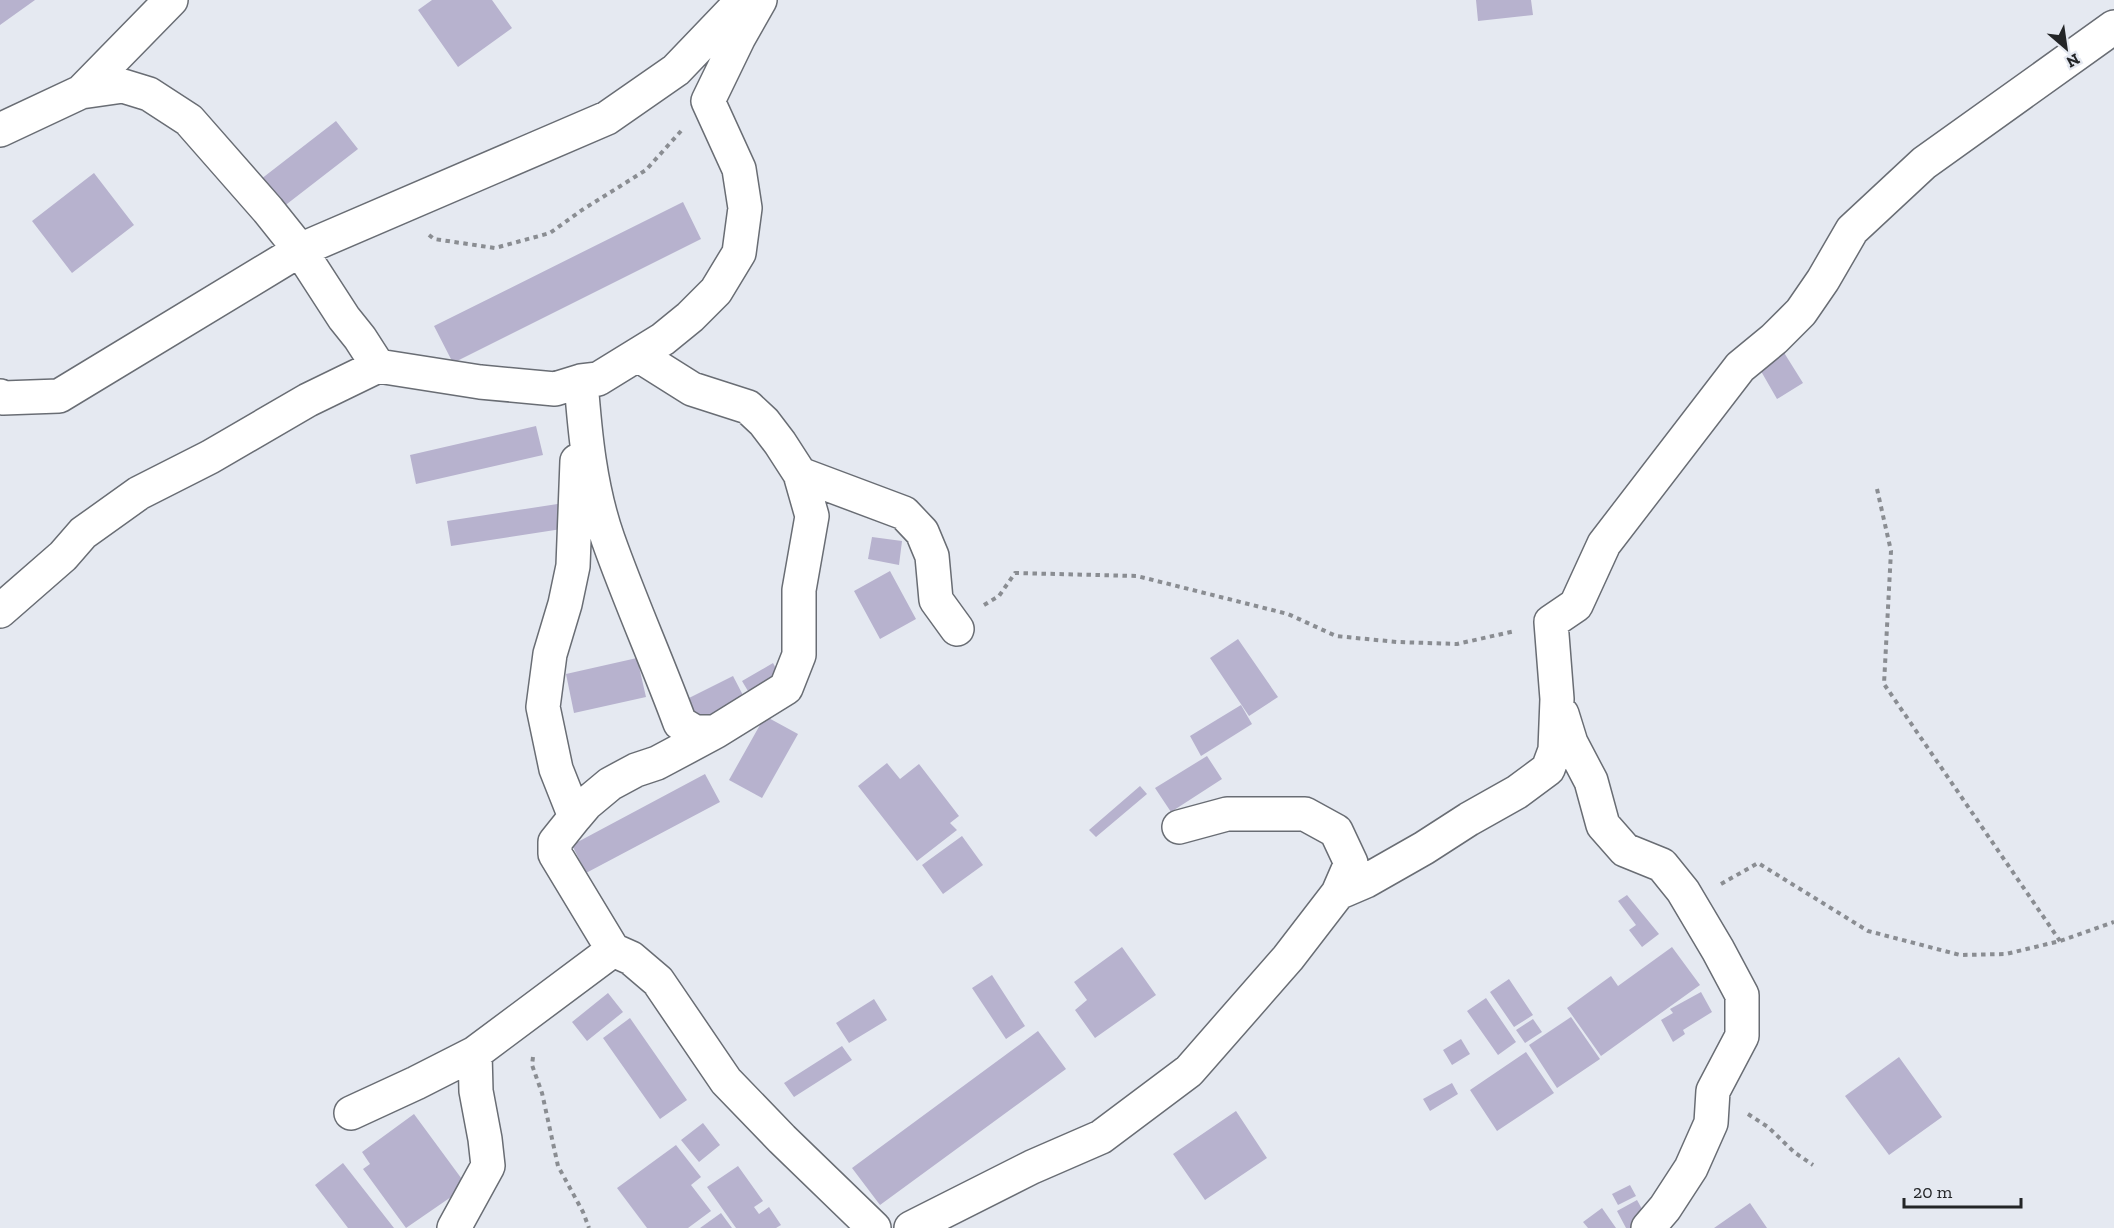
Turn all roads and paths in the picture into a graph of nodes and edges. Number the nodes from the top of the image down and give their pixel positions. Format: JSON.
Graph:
{"nodes":[{"id":1,"x":171,"y":0,"type":"edge"},
{"id":2,"x":743,"y":0,"type":"edge"},
{"id":3,"x":760,"y":0,"type":"edge"},
{"id":4,"x":2114,"y":27,"type":"edge"},
{"id":5,"x":81,"y":92,"type":"junction"},
{"id":6,"x":708,"y":101,"type":"junction"},
{"id":7,"x":0,"y":130,"type":"edge"},
{"id":8,"x":398,"y":208,"type":"junction"},
{"id":9,"x":300,"y":250,"type":"junction"},
{"id":10,"x":638,"y":355,"type":"junction"},
{"id":11,"x":378,"y":366,"type":"junction"},
{"id":12,"x":581,"y":381,"type":"junction"},
{"id":13,"x":0,"y":396,"type":"edge"},
{"id":14,"x":800,"y":474,"type":"junction"},
{"id":15,"x":1877,"y":489,"type":"dead end"},
{"id":16,"x":0,"y":612,"type":"edge"},
{"id":17,"x":1551,"y":622,"type":"junction"},
{"id":18,"x":957,"y":630,"type":"joint"},
{"id":19,"x":1557,"y":699,"type":"junction"},
{"id":20,"x":715,"y":732,"type":"junction"},
{"id":21,"x":574,"y":817,"type":"junction"},
{"id":22,"x":1179,"y":827,"type":"dead end"},
{"id":23,"x":1338,"y":893,"type":"junction"},
{"id":24,"x":1697,"y":915,"type":"junction"},
{"id":25,"x":2114,"y":922,"type":"edge"},
{"id":26,"x":2060,"y":941,"type":"junction"},
{"id":27,"x":613,"y":950,"type":"junction"},
{"id":28,"x":537,"y":1006,"type":"junction"},
{"id":29,"x":475,"y":1053,"type":"junction"},
{"id":30,"x":1713,"y":1091,"type":"junction"},
{"id":31,"x":351,"y":1113,"type":"dead end"},
{"id":32,"x":1813,"y":1165,"type":"dead end"},
{"id":33,"x":454,"y":1228,"type":"edge"},
{"id":34,"x":589,"y":1228,"type":"edge"},
{"id":35,"x":874,"y":1228,"type":"edge"},
{"id":36,"x":911,"y":1228,"type":"edge"},
{"id":37,"x":1648,"y":1228,"type":"edge"}],
"edges":[{"from":1,"to":5,"type":"street"},
{"from":2,"to":8,"type":"street"},
{"from":3,"to":6,"type":"street"},
{"from":4,"to":17,"type":"street"},
{"from":5,"to":7,"type":"street"},
{"from":5,"to":9,"type":"street"},
{"from":6,"to":8,"type":"path"},
{"from":6,"to":10,"type":"street"},
{"from":8,"to":9,"type":"street"},
{"from":9,"to":11,"type":"street"},
{"from":9,"to":13,"type":"street"},
{"from":10,"to":12,"type":"street"},
{"from":10,"to":14,"type":"street"},
{"from":11,"to":12,"type":"street"},
{"from":11,"to":16,"type":"street"},
{"from":12,"to":20,"type":"street"},
{"from":12,"to":21,"type":"street"},
{"from":14,"to":18,"type":"street"},
{"from":14,"to":20,"type":"street"},
{"from":15,"to":26,"type":"path"},
{"from":17,"to":18,"type":"path"},
{"from":17,"to":19,"type":"street"},
{"from":19,"to":23,"type":"street"},
{"from":19,"to":24,"type":"street"},
{"from":20,"to":21,"type":"street"},
{"from":21,"to":27,"type":"street"},
{"from":22,"to":23,"type":"street"},
{"from":23,"to":36,"type":"street"},
{"from":24,"to":26,"type":"path"},
{"from":24,"to":30,"type":"street"},
{"from":25,"to":26,"type":"path"},
{"from":27,"to":28,"type":"street"},
{"from":27,"to":35,"type":"street"},
{"from":28,"to":29,"type":"street"},
{"from":28,"to":34,"type":"path"},
{"from":29,"to":31,"type":"street"},
{"from":29,"to":33,"type":"street"},
{"from":30,"to":32,"type":"path"},
{"from":30,"to":37,"type":"street"}]}
